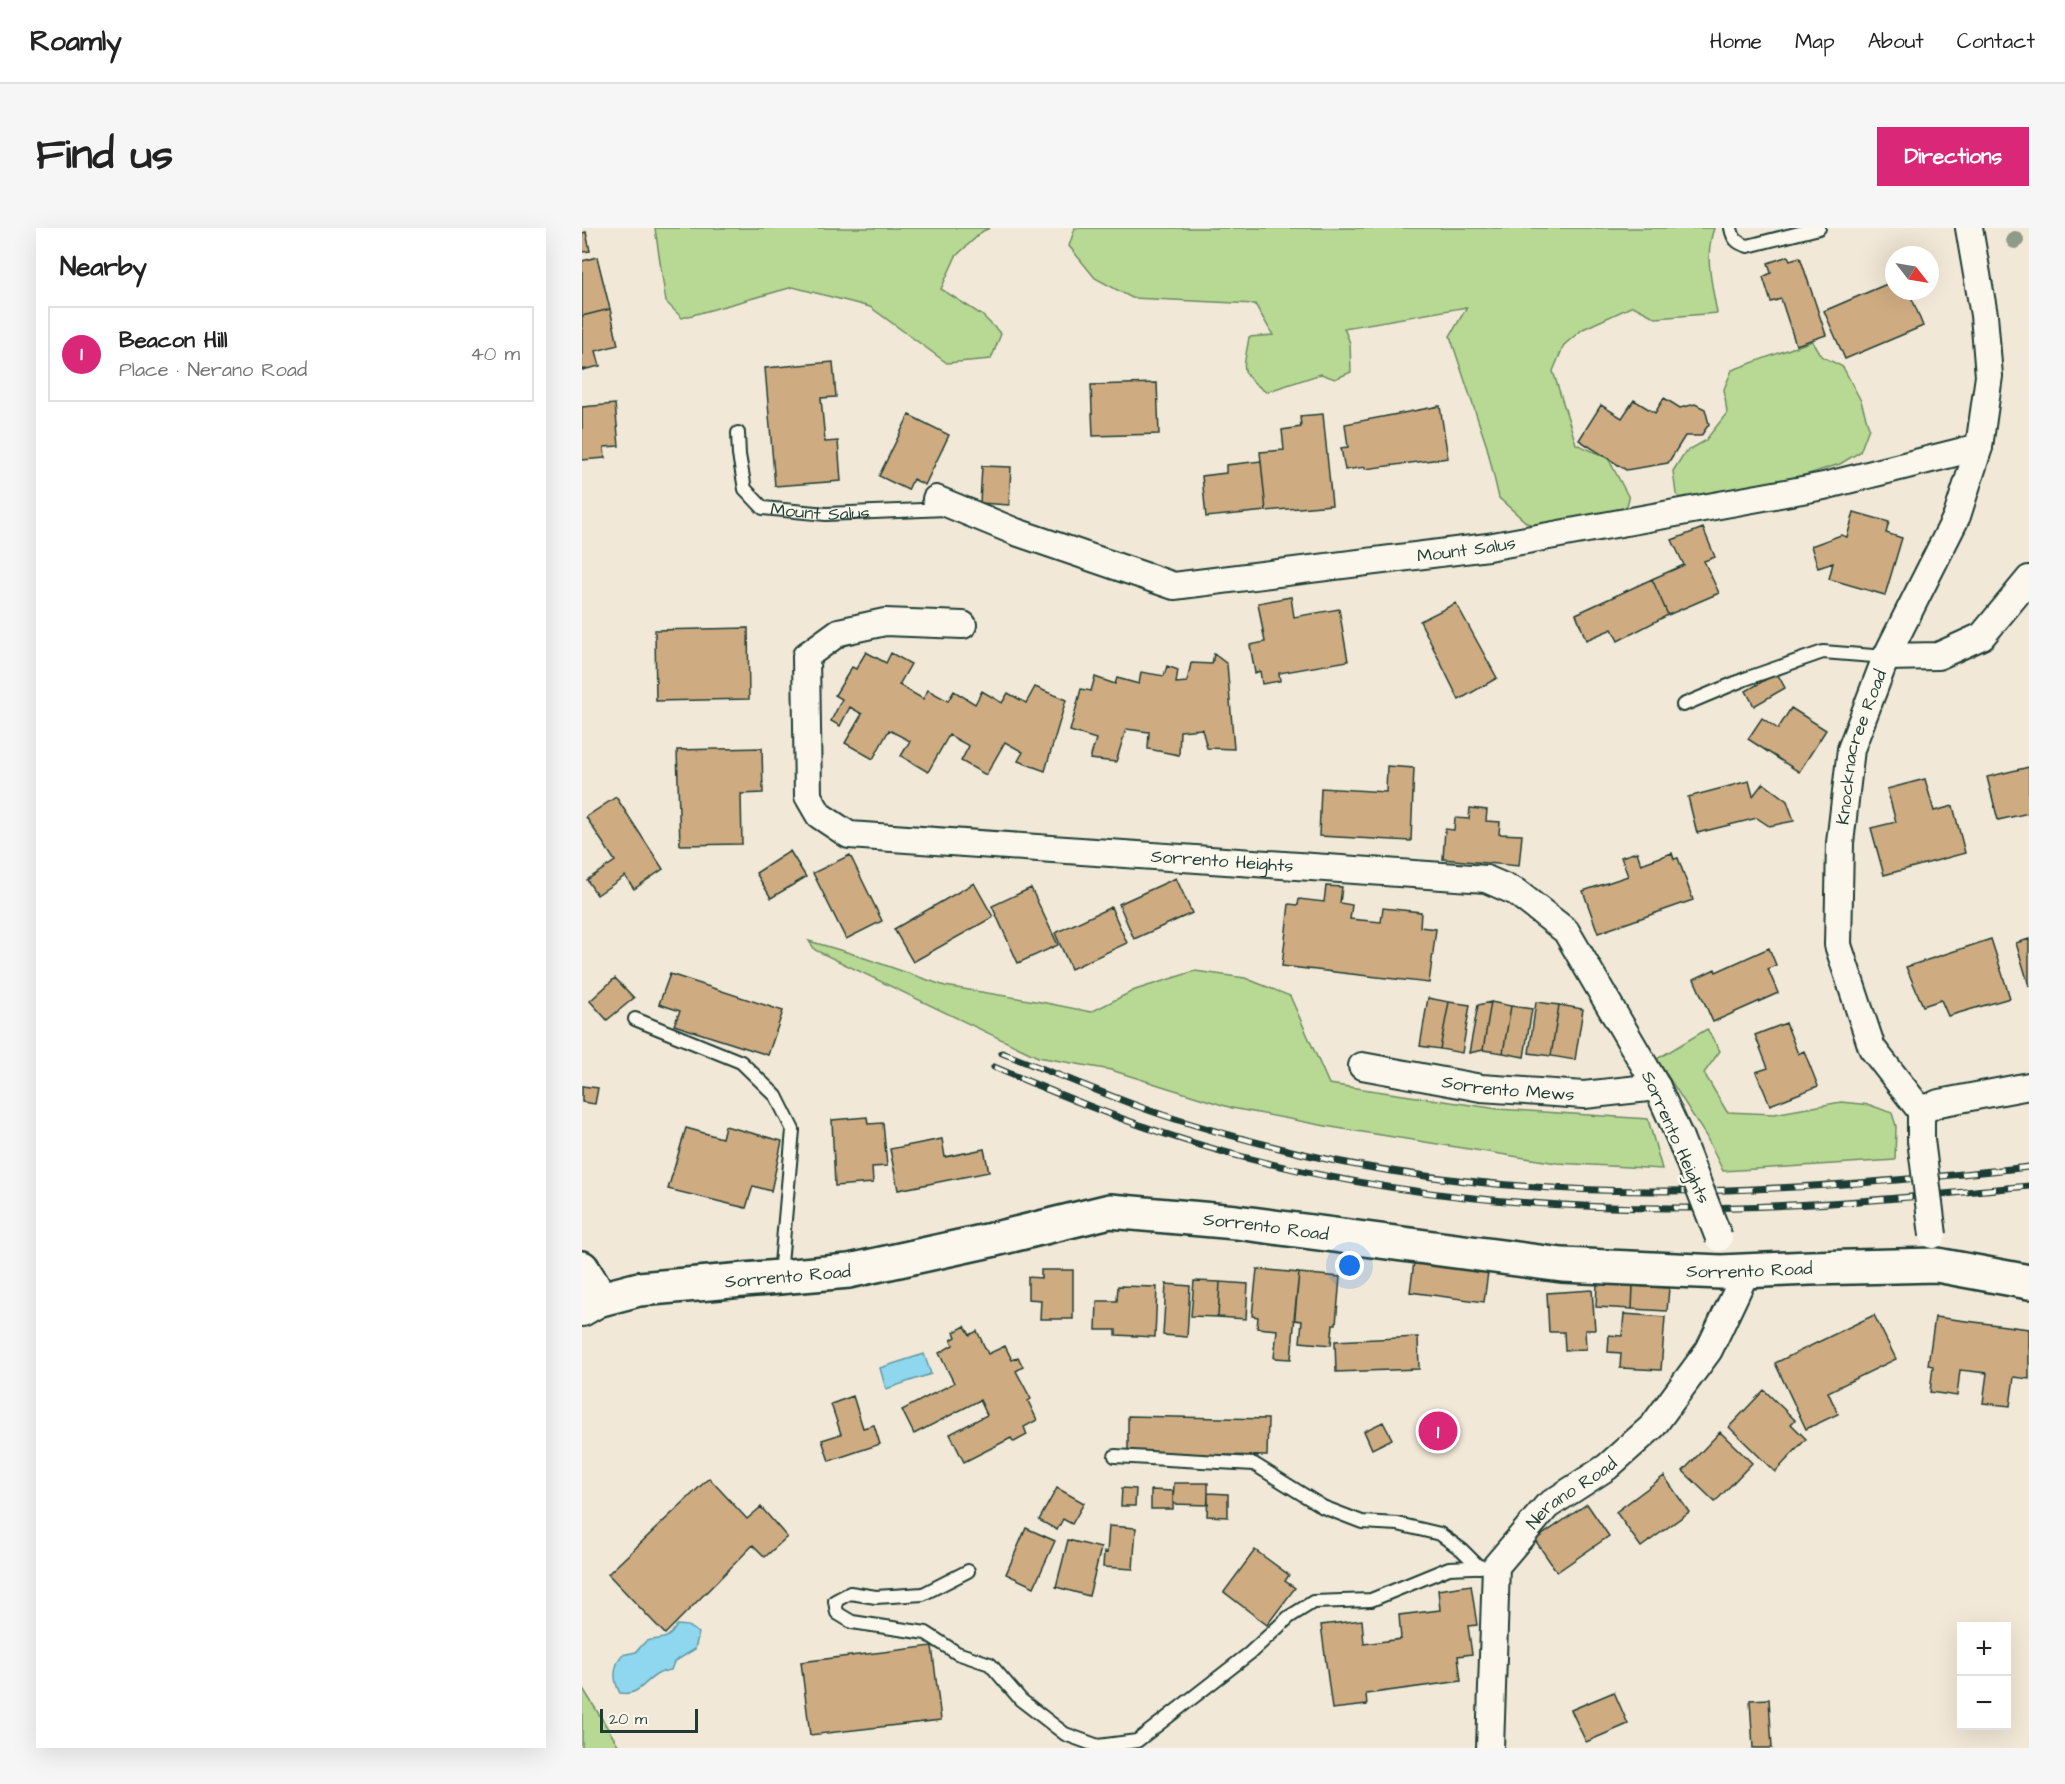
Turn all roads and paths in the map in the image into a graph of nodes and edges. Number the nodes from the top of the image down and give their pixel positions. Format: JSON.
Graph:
{"nodes":[{"id":1,"x":1731,"y":228,"type":"edge"},
{"id":2,"x":1820,"y":228,"type":"edge"},
{"id":3,"x":1970,"y":228,"type":"edge"},
{"id":4,"x":738,"y":433,"type":"dead end"},
{"id":5,"x":1979,"y":447,"type":"junction"},
{"id":6,"x":936,"y":499,"type":"dead end"},
{"id":7,"x":959,"y":509,"type":"junction"},
{"id":8,"x":2029,"y":579,"type":"edge"},
{"id":9,"x":963,"y":625,"type":"dead end"},
{"id":10,"x":1886,"y":657,"type":"junction"},
{"id":11,"x":1683,"y":705,"type":"dead end"},
{"id":12,"x":635,"y":1018,"type":"dead end"},
{"id":13,"x":1362,"y":1066,"type":"dead end"},
{"id":14,"x":2029,"y":1086,"type":"edge"},
{"id":15,"x":1657,"y":1087,"type":"junction"},
{"id":16,"x":1921,"y":1111,"type":"junction"},
{"id":17,"x":1935,"y":1250,"type":"junction"},
{"id":18,"x":582,"y":1268,"type":"edge"},
{"id":19,"x":1734,"y":1271,"type":"junction"},
{"id":20,"x":780,"y":1276,"type":"junction"},
{"id":21,"x":2029,"y":1282,"type":"edge"},
{"id":22,"x":591,"y":1304,"type":"edge"},
{"id":23,"x":1115,"y":1456,"type":"dead end"},
{"id":24,"x":1487,"y":1567,"type":"junction"},
{"id":25,"x":968,"y":1571,"type":"dead end"},
{"id":26,"x":1490,"y":1748,"type":"edge"}],
"edges":[{"from":1,"to":2,"type":"lane"},
{"from":3,"to":5,"type":"street","name":"Knocknacree Road"},
{"from":4,"to":7,"type":"lane","name":"Mount Salus"},
{"from":5,"to":7,"type":"street","name":"Mount Salus"},
{"from":5,"to":10,"type":"street","name":"Knocknacree Road"},
{"from":6,"to":7,"type":"street","name":"Mount Salus"},
{"from":8,"to":10,"type":"street"},
{"from":9,"to":15,"type":"street","name":"Sorrento Heights"},
{"from":10,"to":11,"type":"lane"},
{"from":10,"to":16,"type":"street","name":"Knocknacree Road"},
{"from":12,"to":20,"type":"lane"},
{"from":13,"to":15,"type":"street","name":"Sorrento Mews"},
{"from":14,"to":16,"type":"street"},
{"from":15,"to":19,"type":"street","name":"Sorrento Heights","bridge":true},
{"from":16,"to":17,"type":"street","bridge":true},
{"from":17,"to":19,"type":"main road","name":"Sorrento Road"},
{"from":17,"to":21,"type":"main road","name":"Sorrento Road"},
{"from":18,"to":22,"type":"main road"},
{"from":19,"to":20,"type":"main road","name":"Sorrento Road"},
{"from":19,"to":24,"type":"street","name":"Nerano Road"},
{"from":20,"to":22,"type":"main road","name":"Sorrento Road"},
{"from":23,"to":24,"type":"lane"},
{"from":24,"to":25,"type":"lane"},
{"from":24,"to":26,"type":"street"}]}
